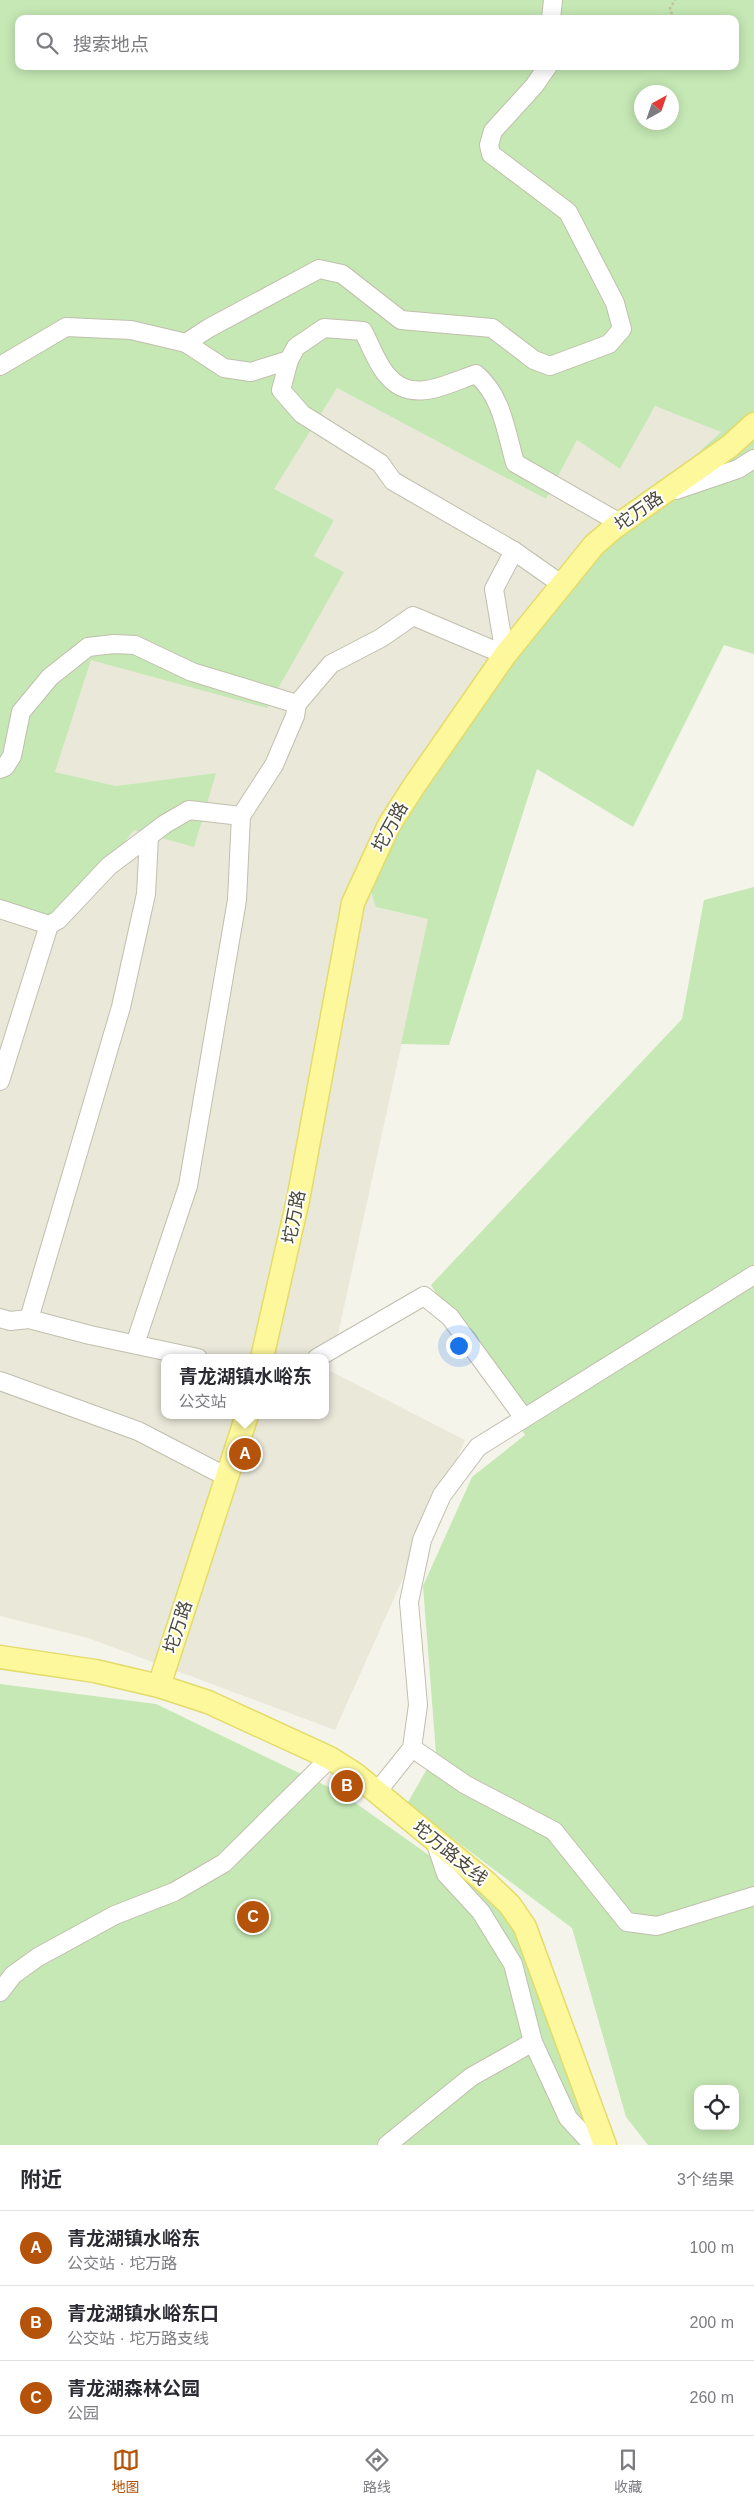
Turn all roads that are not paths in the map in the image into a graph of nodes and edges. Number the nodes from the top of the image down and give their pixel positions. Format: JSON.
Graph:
{"nodes":[{"id":1,"x":553,"y":0,"type":"edge"},
{"id":2,"x":552,"y":15,"type":"edge"},
{"id":3,"x":545,"y":70,"type":"edge"},
{"id":4,"x":186,"y":343,"type":"junction"},
{"id":5,"x":289,"y":360,"type":"junction"},
{"id":6,"x":0,"y":366,"type":"edge"},
{"id":7,"x":754,"y":424,"type":"edge"},
{"id":8,"x":754,"y":459,"type":"edge"},
{"id":9,"x":663,"y":495,"type":"junction"},
{"id":10,"x":620,"y":524,"type":"junction"},
{"id":11,"x":514,"y":551,"type":"junction"},
{"id":12,"x":561,"y":584,"type":"junction"},
{"id":13,"x":505,"y":655,"type":"junction"},
{"id":14,"x":297,"y":704,"type":"junction"},
{"id":15,"x":0,"y":769,"type":"edge"},
{"id":16,"x":241,"y":816,"type":"junction"},
{"id":17,"x":149,"y":838,"type":"junction"},
{"id":18,"x":0,"y":909,"type":"edge"},
{"id":19,"x":49,"y":925,"type":"junction"},
{"id":20,"x":0,"y":1081,"type":"edge"},
{"id":21,"x":754,"y":1275,"type":"edge"},
{"id":22,"x":0,"y":1318,"type":"edge"},
{"id":23,"x":29,"y":1319,"type":"junction"},
{"id":24,"x":135,"y":1344,"type":"junction"},
{"id":25,"x":180,"y":1354,"type":"edge"},
{"id":26,"x":263,"y":1354,"type":"edge"},
{"id":27,"x":324,"y":1354,"type":"edge"},
{"id":28,"x":0,"y":1381,"type":"edge"},
{"id":29,"x":524,"y":1418,"type":"junction"},
{"id":30,"x":246,"y":1419,"type":"edge"},
{"id":31,"x":227,"y":1478,"type":"junction"},
{"id":32,"x":0,"y":1658,"type":"edge"},
{"id":33,"x":159,"y":1686,"type":"junction"},
{"id":34,"x":412,"y":1748,"type":"junction"},
{"id":35,"x":330,"y":1758,"type":"junction"},
{"id":36,"x":377,"y":1792,"type":"junction"},
{"id":37,"x":435,"y":1841,"type":"junction"},
{"id":38,"x":754,"y":1896,"type":"edge"},
{"id":39,"x":0,"y":1992,"type":"edge"},
{"id":40,"x":533,"y":2042,"type":"junction"},
{"id":41,"x":388,"y":2145,"type":"edge"},
{"id":42,"x":593,"y":2145,"type":"edge"},
{"id":43,"x":605,"y":2145,"type":"edge"}],
"edges":[{"from":1,"to":2,"type":"street"},
{"from":3,"to":4,"type":"street"},
{"from":4,"to":5,"type":"street"},
{"from":4,"to":6,"type":"street"},
{"from":5,"to":10,"type":"street"},
{"from":5,"to":11,"type":"street"},
{"from":7,"to":9,"type":"main road","name":"坨万路"},
{"from":8,"to":9,"type":"street"},
{"from":9,"to":10,"type":"main road","name":"坨万路"},
{"from":10,"to":12,"type":"main road","name":"坨万路"},
{"from":11,"to":12,"type":"street"},
{"from":11,"to":13,"type":"street"},
{"from":12,"to":13,"type":"main road","name":"坨万路"},
{"from":13,"to":14,"type":"street"},
{"from":13,"to":26,"type":"main road","name":"坨万路"},
{"from":14,"to":15,"type":"street"},
{"from":14,"to":16,"type":"street"},
{"from":16,"to":17,"type":"street"},
{"from":16,"to":24,"type":"street"},
{"from":17,"to":19,"type":"street"},
{"from":17,"to":23,"type":"street"},
{"from":18,"to":19,"type":"street"},
{"from":19,"to":20,"type":"street"},
{"from":21,"to":29,"type":"street"},
{"from":22,"to":23,"type":"street"},
{"from":23,"to":24,"type":"street"},
{"from":24,"to":25,"type":"street"},
{"from":27,"to":29,"type":"street"},
{"from":28,"to":31,"type":"street"},
{"from":29,"to":34,"type":"street"},
{"from":30,"to":31,"type":"main road","name":"坨万路"},
{"from":31,"to":33,"type":"main road","name":"坨万路"},
{"from":32,"to":33,"type":"main road"},
{"from":33,"to":35,"type":"main road","name":"坨万路支线"},
{"from":34,"to":36,"type":"street"},
{"from":34,"to":38,"type":"street"},
{"from":35,"to":36,"type":"main road","name":"坨万路支线"},
{"from":35,"to":39,"type":"street"},
{"from":36,"to":37,"type":"main road","name":"坨万路支线"},
{"from":37,"to":40,"type":"street"},
{"from":37,"to":43,"type":"main road","name":"坨万路支线"},
{"from":40,"to":41,"type":"street"},
{"from":40,"to":42,"type":"street"}]}
